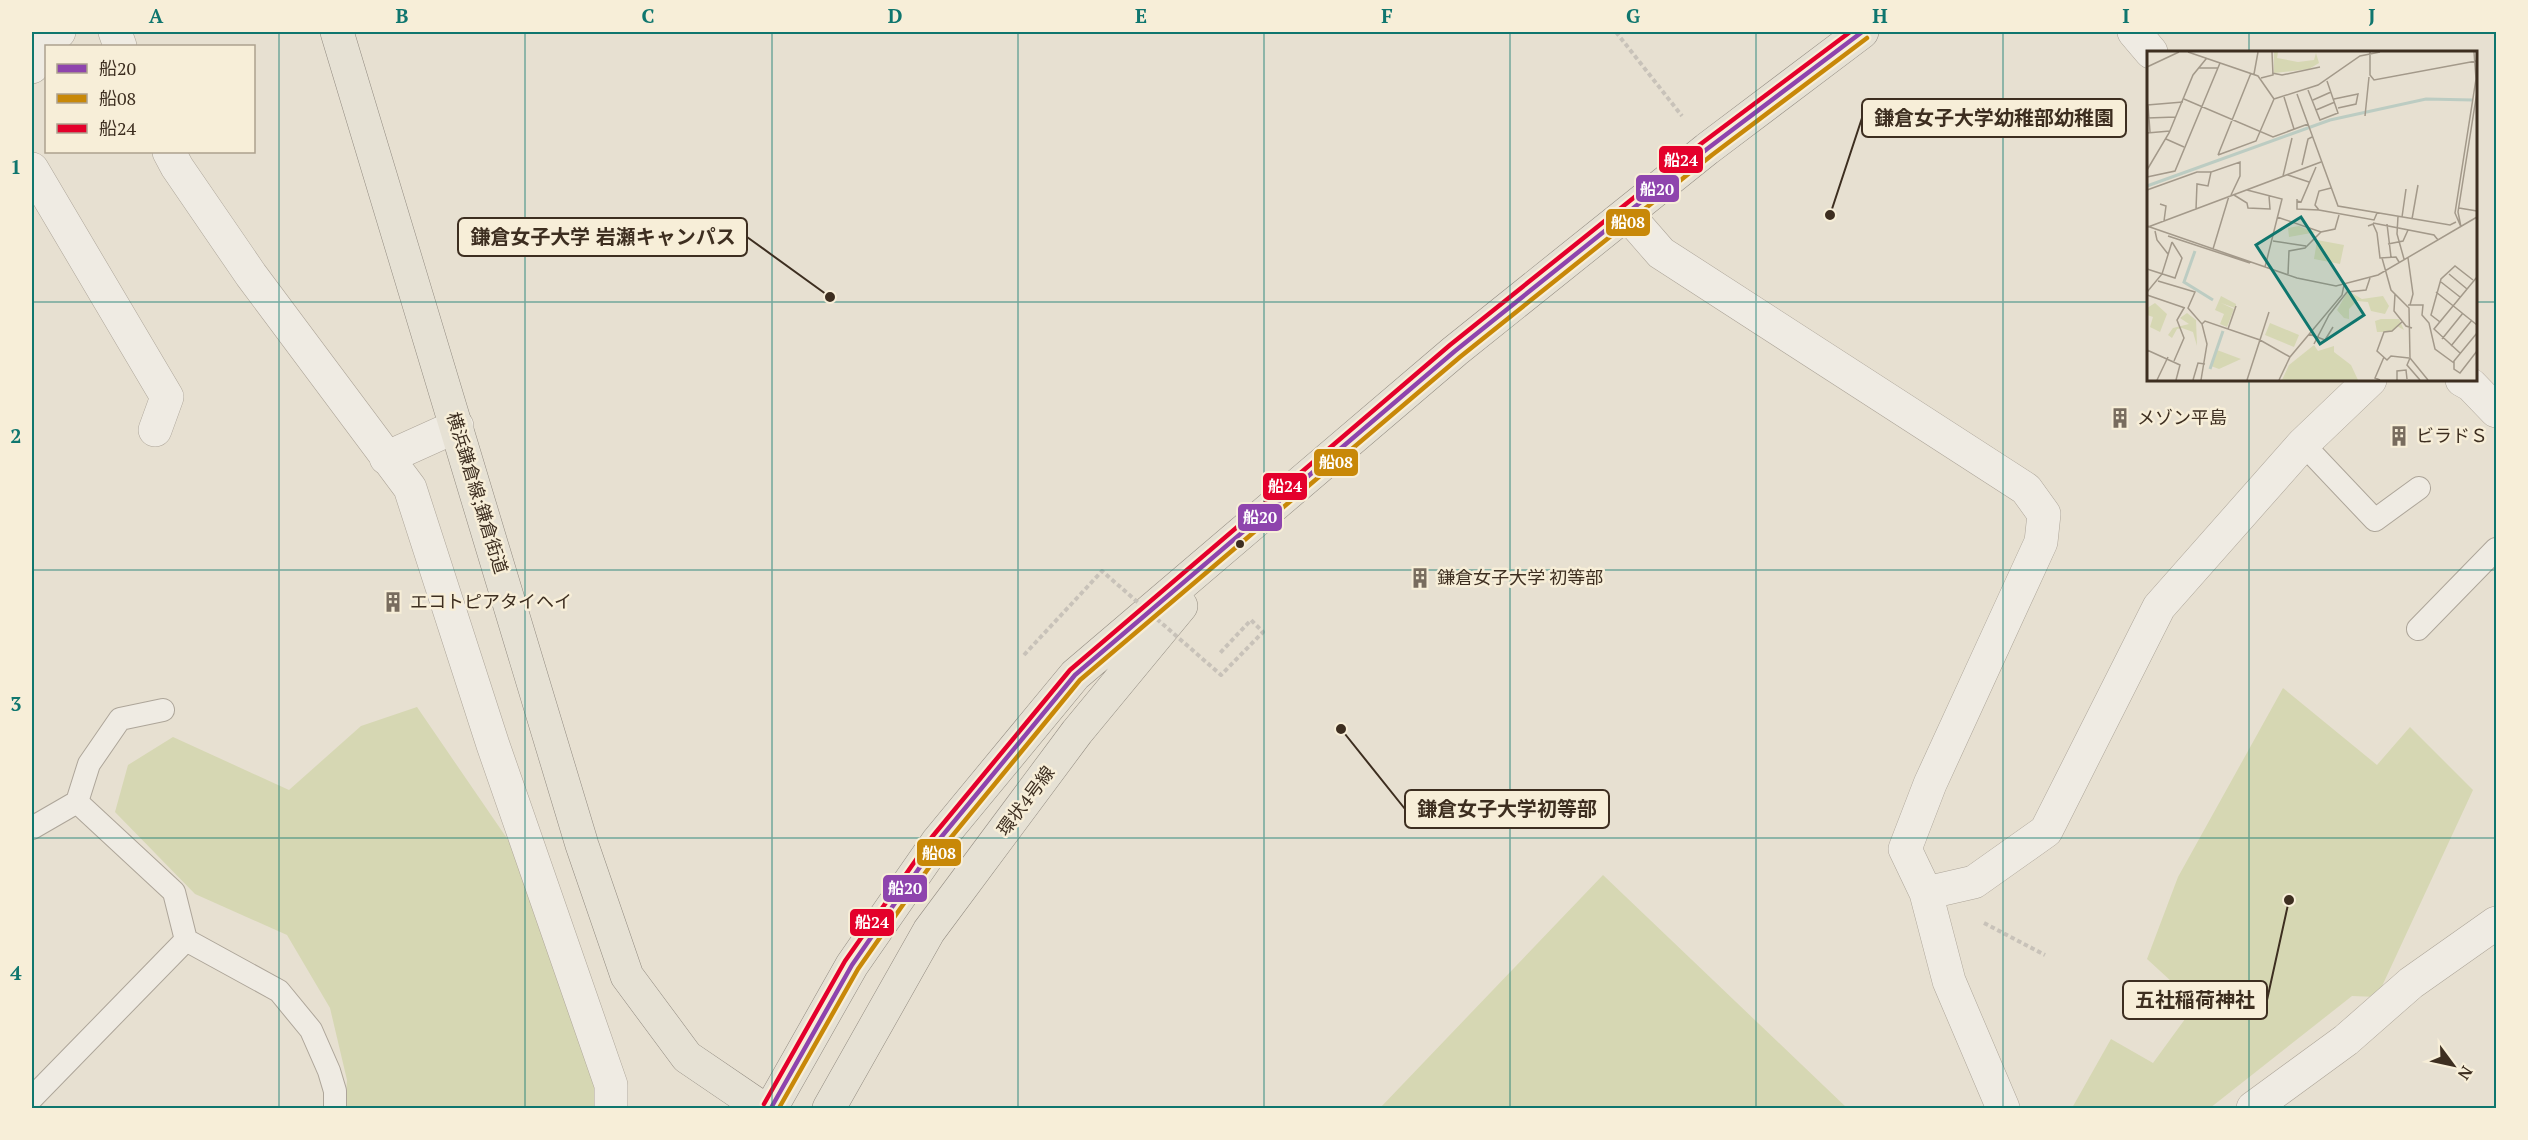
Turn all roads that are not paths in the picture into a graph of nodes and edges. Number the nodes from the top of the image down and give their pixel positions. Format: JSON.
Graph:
{"nodes":[{"id":1,"x":59,"y":32,"type":"edge"},
{"id":2,"x":337,"y":32,"type":"edge"},
{"id":3,"x":1862,"y":32,"type":"edge"},
{"id":4,"x":2134,"y":32,"type":"edge"},
{"id":5,"x":2150,"y":51,"type":"edge"},
{"id":6,"x":32,"y":67,"type":"edge"},
{"id":7,"x":170,"y":153,"type":"edge"},
{"id":8,"x":32,"y":169,"type":"edge"},
{"id":9,"x":1627,"y":214,"type":"junction"},
{"id":10,"x":2369,"y":381,"type":"edge"},
{"id":11,"x":2464,"y":381,"type":"edge"},
{"id":12,"x":2496,"y":411,"type":"edge"},
{"id":13,"x":457,"y":426,"type":"junction"},
{"id":14,"x":155,"y":430,"type":"dead end"},
{"id":15,"x":2303,"y":444,"type":"junction"},
{"id":16,"x":386,"y":458,"type":"junction"},
{"id":17,"x":2419,"y":488,"type":"dead end"},
{"id":18,"x":1257,"y":519,"type":"junction"},
{"id":19,"x":2496,"y":549,"type":"edge"},
{"id":20,"x":2418,"y":629,"type":"dead end"},
{"id":21,"x":164,"y":710,"type":"dead end"},
{"id":22,"x":77,"y":802,"type":"junction"},
{"id":23,"x":32,"y":828,"type":"edge"},
{"id":24,"x":1926,"y":893,"type":"junction"},
{"id":25,"x":2496,"y":923,"type":"edge"},
{"id":26,"x":186,"y":940,"type":"junction"},
{"id":27,"x":32,"y":1098,"type":"edge"},
{"id":28,"x":335,"y":1108,"type":"edge"},
{"id":29,"x":610,"y":1108,"type":"edge"},
{"id":30,"x":762,"y":1108,"type":"edge"},
{"id":31,"x":771,"y":1108,"type":"edge"},
{"id":32,"x":829,"y":1108,"type":"edge"},
{"id":33,"x":2003,"y":1108,"type":"edge"},
{"id":34,"x":2253,"y":1108,"type":"edge"}],
"edges":[{"from":1,"to":6,"type":"street"},
{"from":2,"to":13,"type":"main road","name":"横浜鎌倉線;鎌倉街道"},
{"from":3,"to":9,"type":"main road","name":"環状4号線"},
{"from":4,"to":5,"type":"street"},
{"from":7,"to":16,"type":"street"},
{"from":8,"to":14,"type":"street"},
{"from":9,"to":18,"type":"main road","name":"環状4号線"},
{"from":9,"to":24,"type":"street"},
{"from":10,"to":15,"type":"street"},
{"from":11,"to":12,"type":"street"},
{"from":13,"to":16,"type":"street"},
{"from":13,"to":30,"type":"main road","name":"横浜鎌倉線;鎌倉街道"},
{"from":15,"to":17,"type":"lane"},
{"from":15,"to":24,"type":"street"},
{"from":16,"to":29,"type":"street"},
{"from":18,"to":31,"type":"main road","name":"環状4号線"},
{"from":18,"to":32,"type":"main road","name":"環状4号線"},
{"from":19,"to":20,"type":"lane"},
{"from":21,"to":22,"type":"lane"},
{"from":22,"to":23,"type":"lane"},
{"from":22,"to":26,"type":"lane"},
{"from":24,"to":33,"type":"street"},
{"from":25,"to":34,"type":"street"},
{"from":26,"to":27,"type":"lane"},
{"from":26,"to":28,"type":"lane"}]}
